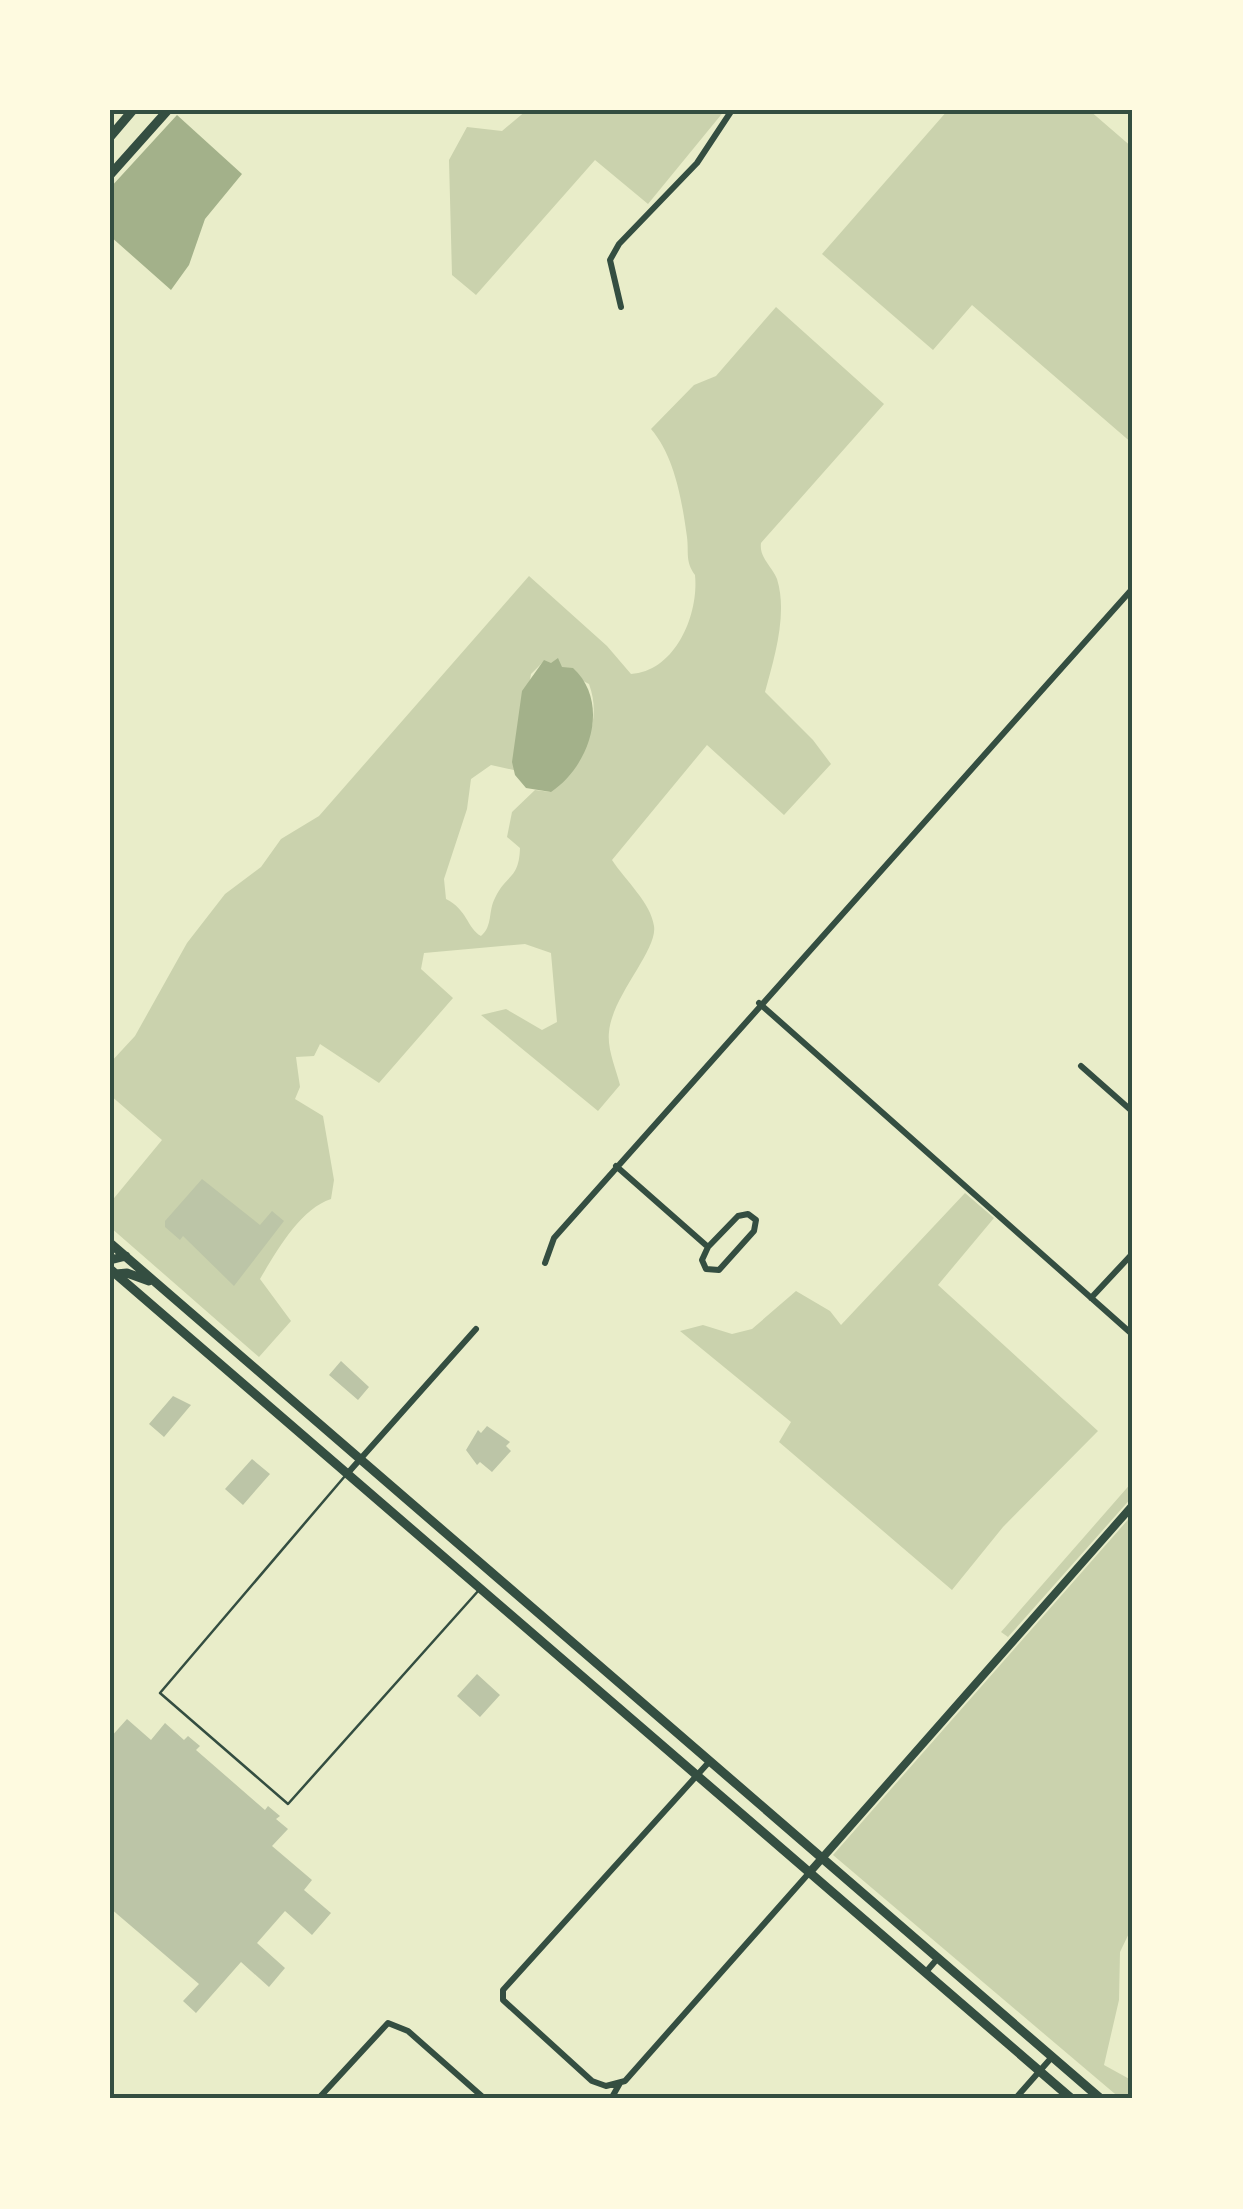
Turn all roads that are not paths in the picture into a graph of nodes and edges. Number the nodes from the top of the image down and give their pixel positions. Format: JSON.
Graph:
{"nodes":[{"id":1,"x":133,"y":110,"type":"edge"},
{"id":2,"x":168,"y":110,"type":"edge"},
{"id":3,"x":732,"y":110,"type":"edge"},
{"id":4,"x":110,"y":137,"type":"edge"},
{"id":5,"x":110,"y":175,"type":"edge"},
{"id":6,"x":621,"y":307,"type":"dead end"},
{"id":7,"x":1133,"y":588,"type":"edge"},
{"id":8,"x":759,"y":1003,"type":"junction"},
{"id":9,"x":1081,"y":1066,"type":"dead end"},
{"id":10,"x":1133,"y":1112,"type":"edge"},
{"id":11,"x":616,"y":1166,"type":"junction"},
{"id":12,"x":110,"y":1243,"type":"edge"},
{"id":13,"x":708,"y":1248,"type":"junction"},
{"id":14,"x":1133,"y":1253,"type":"edge"},
{"id":15,"x":126,"y":1256,"type":"junction"},
{"id":16,"x":110,"y":1260,"type":"edge"},
{"id":17,"x":545,"y":1263,"type":"dead end"},
{"id":18,"x":113,"y":1272,"type":"edge"},
{"id":19,"x":160,"y":1287,"type":"junction"},
{"id":20,"x":1091,"y":1298,"type":"junction"},
{"id":21,"x":476,"y":1329,"type":"dead end"},
{"id":22,"x":1133,"y":1335,"type":"edge"},
{"id":23,"x":359,"y":1460,"type":"junction"},
{"id":24,"x":346,"y":1474,"type":"junction"},
{"id":25,"x":1133,"y":1505,"type":"edge"},
{"id":26,"x":480,"y":1589,"type":"junction"},
{"id":27,"x":596,"y":1664,"type":"junction"},
{"id":28,"x":584,"y":1678,"type":"junction"},
{"id":29,"x":710,"y":1762,"type":"junction"},
{"id":30,"x":696,"y":1776,"type":"junction"},
{"id":31,"x":822,"y":1858,"type":"junction"},
{"id":32,"x":809,"y":1873,"type":"junction"},
{"id":33,"x":938,"y":1958,"type":"junction"},
{"id":34,"x":925,"y":1973,"type":"junction"},
{"id":35,"x":1052,"y":2057,"type":"junction"},
{"id":36,"x":1040,"y":2071,"type":"junction"},
{"id":37,"x":620,"y":2082,"type":"junction"},
{"id":38,"x":318,"y":2099,"type":"edge"},
{"id":39,"x":485,"y":2099,"type":"edge"},
{"id":40,"x":610,"y":2099,"type":"edge"},
{"id":41,"x":1015,"y":2099,"type":"edge"},
{"id":42,"x":1072,"y":2099,"type":"edge"},
{"id":43,"x":1100,"y":2099,"type":"edge"}],
"edges":[{"from":1,"to":4,"type":"main road"},
{"from":2,"to":5,"type":"main road"},
{"from":3,"to":6,"type":"street"},
{"from":7,"to":8,"type":"street"},
{"from":8,"to":11,"type":"street"},
{"from":8,"to":20,"type":"street"},
{"from":9,"to":10,"type":"street"},
{"from":11,"to":13,"type":"street"},
{"from":11,"to":17,"type":"street"},
{"from":12,"to":15,"type":"main road"},
{"from":13,"to":13,"type":"street"},
{"from":14,"to":20,"type":"street"},
{"from":15,"to":16,"type":"main road"},
{"from":15,"to":19,"type":"main road"},
{"from":18,"to":19,"type":"main road"},
{"from":18,"to":24,"type":"main road"},
{"from":19,"to":23,"type":"main road"},
{"from":20,"to":22,"type":"street"},
{"from":21,"to":23,"type":"street"},
{"from":23,"to":24,"type":"street"},
{"from":23,"to":27,"type":"main road"},
{"from":24,"to":26,"type":"main road"},
{"from":24,"to":26,"type":"lane"},
{"from":25,"to":31,"type":"street"},
{"from":26,"to":28,"type":"main road"},
{"from":27,"to":28,"type":"street"},
{"from":27,"to":29,"type":"main road"},
{"from":28,"to":30,"type":"main road"},
{"from":29,"to":30,"type":"street"},
{"from":29,"to":31,"type":"main road"},
{"from":30,"to":32,"type":"main road"},
{"from":30,"to":37,"type":"street"},
{"from":31,"to":32,"type":"street"},
{"from":31,"to":33,"type":"main road"},
{"from":32,"to":34,"type":"main road"},
{"from":32,"to":37,"type":"street"},
{"from":33,"to":34,"type":"street"},
{"from":33,"to":35,"type":"main road"},
{"from":34,"to":36,"type":"main road"},
{"from":35,"to":36,"type":"street"},
{"from":35,"to":43,"type":"main road"},
{"from":36,"to":41,"type":"street"},
{"from":36,"to":42,"type":"main road"},
{"from":37,"to":40,"type":"street"},
{"from":38,"to":39,"type":"street"}]}
